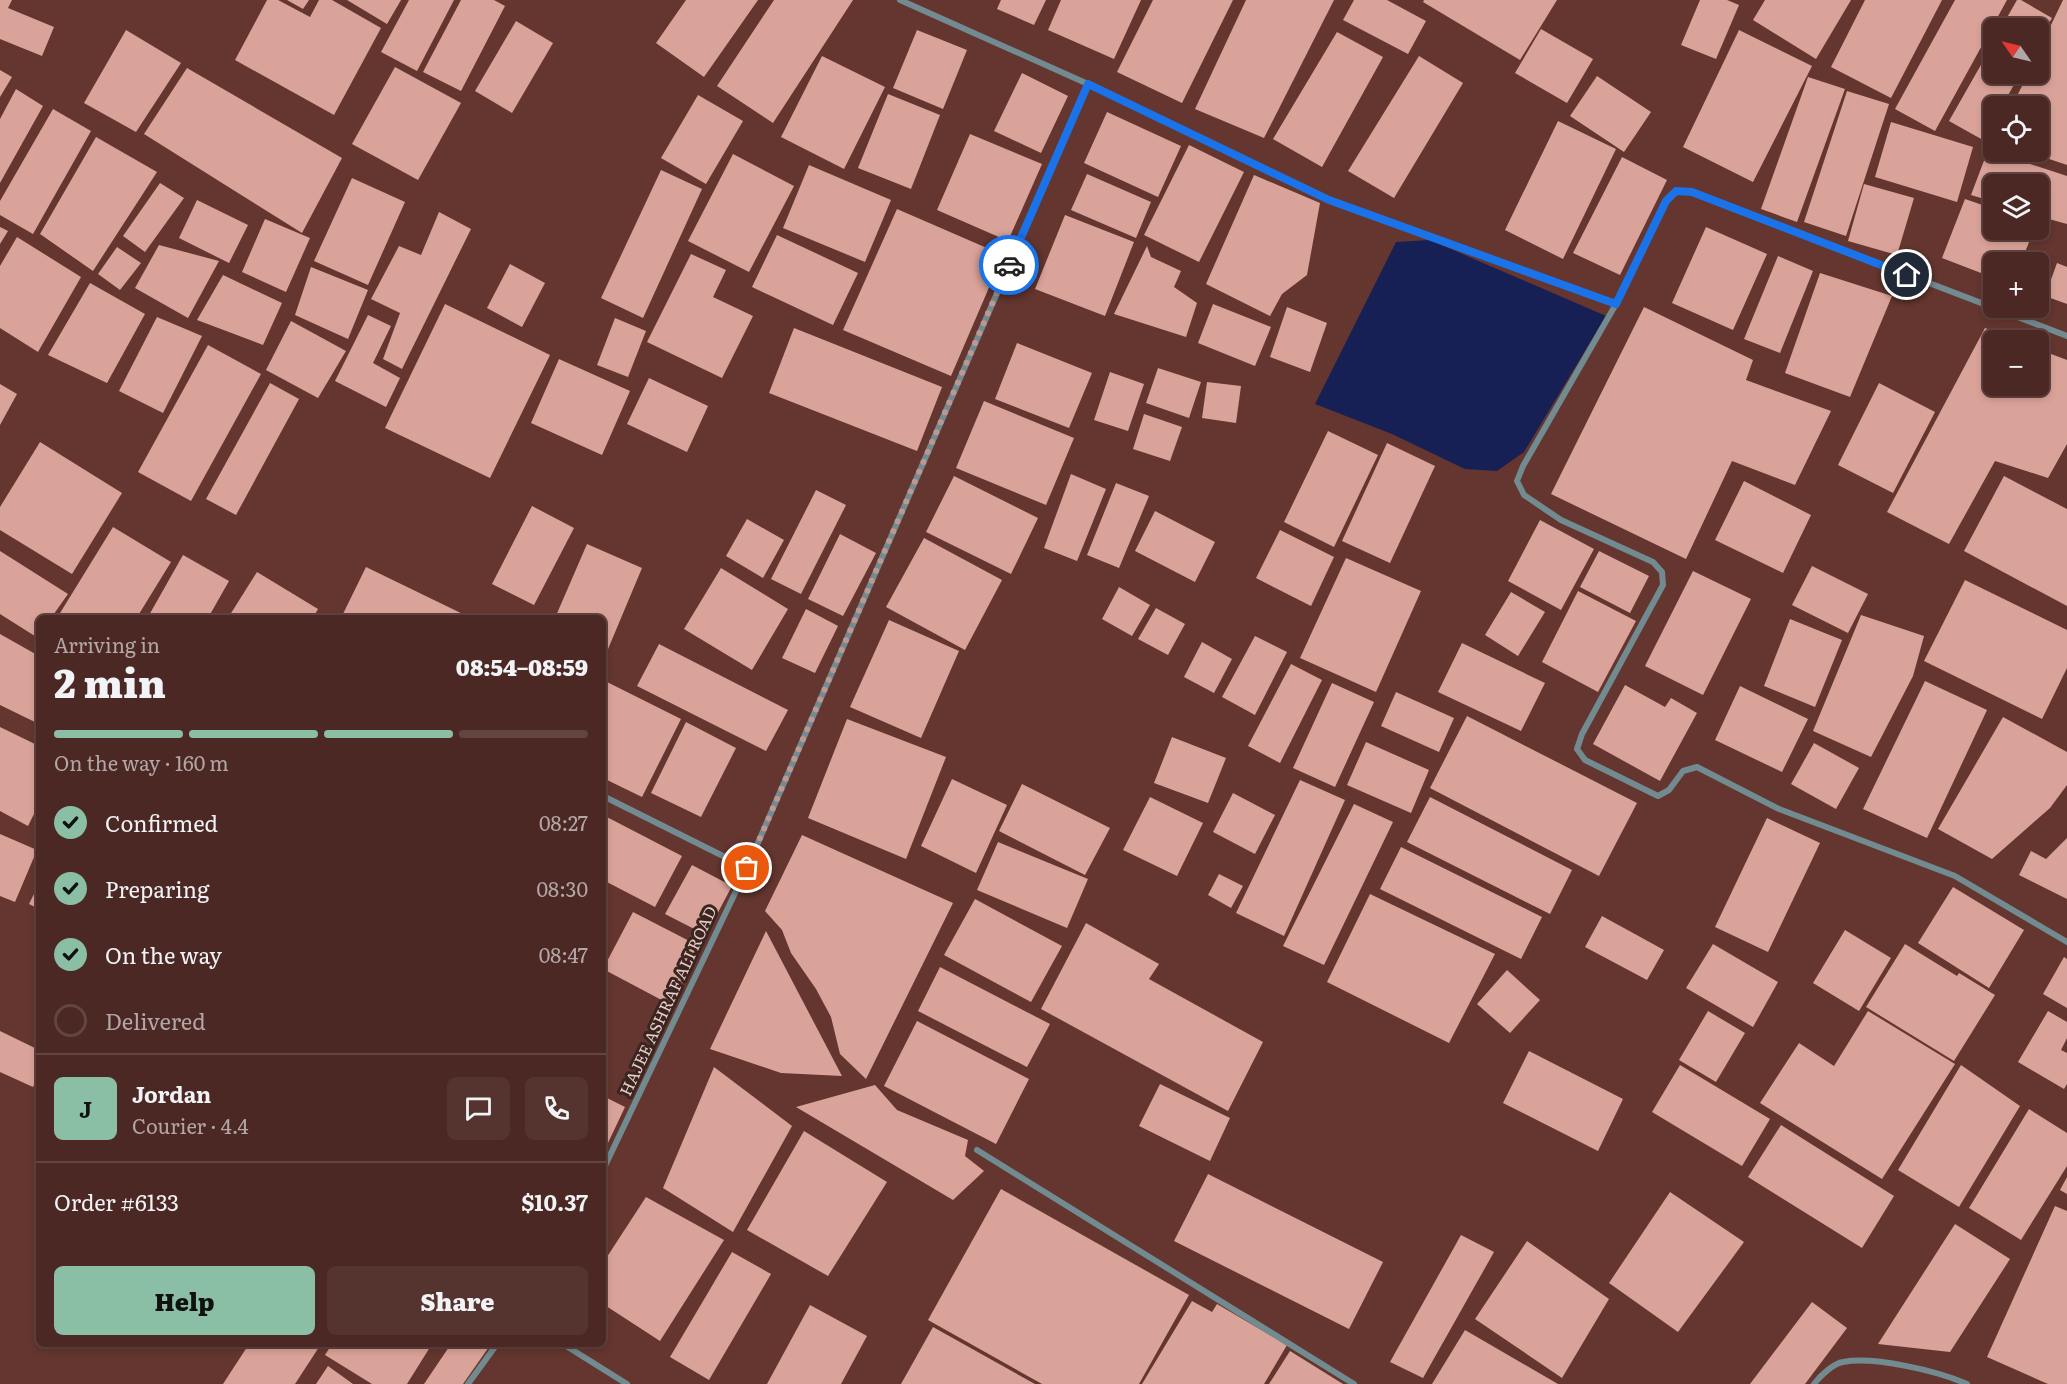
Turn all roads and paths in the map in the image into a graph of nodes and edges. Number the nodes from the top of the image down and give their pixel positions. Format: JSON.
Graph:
{"nodes":[{"id":1,"x":900,"y":0,"type":"edge"},
{"id":2,"x":1088,"y":84,"type":"junction"},
{"id":3,"x":1616,"y":304,"type":"junction"},
{"id":4,"x":2067,"y":336,"type":"edge"},
{"id":5,"x":606,"y":798,"type":"edge"},
{"id":6,"x":747,"y":868,"type":"junction"},
{"id":7,"x":2067,"y":942,"type":"edge"},
{"id":8,"x":977,"y":1150,"type":"dead end"},
{"id":9,"x":606,"y":1164,"type":"edge"},
{"id":10,"x":495,"y":1347,"type":"edge"},
{"id":11,"x":568,"y":1347,"type":"edge"},
{"id":12,"x":468,"y":1384,"type":"edge"},
{"id":13,"x":627,"y":1384,"type":"edge"},
{"id":14,"x":1354,"y":1384,"type":"edge"},
{"id":15,"x":1814,"y":1384,"type":"edge"},
{"id":16,"x":1967,"y":1384,"type":"edge"}],
"edges":[{"from":1,"to":2,"type":"street"},
{"from":2,"to":3,"type":"street"},
{"from":2,"to":6,"type":"street","name":"HAJEE ASHRAF ALI ROAD"},
{"from":3,"to":4,"type":"street"},
{"from":3,"to":7,"type":"street"},
{"from":5,"to":6,"type":"street"},
{"from":6,"to":9,"type":"street","name":"HAJEE ASHRAF ALI ROAD"},
{"from":8,"to":14,"type":"street"},
{"from":10,"to":12,"type":"street"},
{"from":11,"to":13,"type":"street"},
{"from":15,"to":16,"type":"street"}]}
